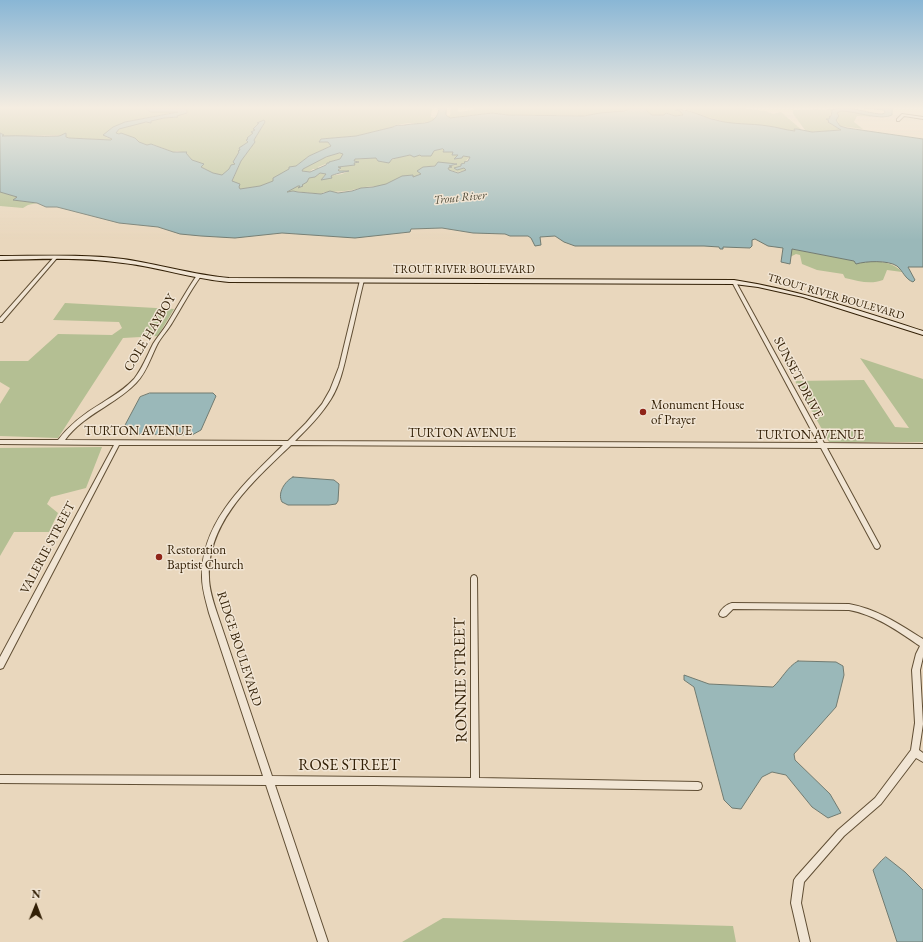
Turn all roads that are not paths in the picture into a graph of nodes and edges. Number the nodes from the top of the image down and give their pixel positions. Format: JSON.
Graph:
{"nodes":[{"id":1,"x":0,"y":258,"type":"edge"},
{"id":2,"x":55,"y":258,"type":"junction"},
{"id":3,"x":199,"y":276,"type":"junction"},
{"id":4,"x":362,"y":280,"type":"junction"},
{"id":5,"x":734,"y":282,"type":"junction"},
{"id":6,"x":0,"y":321,"type":"edge"},
{"id":7,"x":923,"y":333,"type":"edge"},
{"id":8,"x":0,"y":442,"type":"edge"},
{"id":9,"x":60,"y":442,"type":"junction"},
{"id":10,"x":118,"y":442,"type":"junction"},
{"id":11,"x":290,"y":443,"type":"junction"},
{"id":12,"x":822,"y":446,"type":"junction"},
{"id":13,"x":923,"y":446,"type":"edge"},
{"id":14,"x":877,"y":546,"type":"dead end"},
{"id":15,"x":474,"y":578,"type":"dead end"},
{"id":16,"x":722,"y":614,"type":"dead end"},
{"id":17,"x":923,"y":643,"type":"edge"},
{"id":18,"x":923,"y":648,"type":"edge"},
{"id":19,"x":0,"y":665,"type":"edge"},
{"id":20,"x":914,"y":752,"type":"junction"},
{"id":21,"x":923,"y":758,"type":"edge"},
{"id":22,"x":0,"y":779,"type":"edge"},
{"id":23,"x":269,"y":781,"type":"junction"},
{"id":24,"x":475,"y":783,"type":"junction"},
{"id":25,"x":698,"y":786,"type":"dead end"},
{"id":26,"x":323,"y":942,"type":"edge"},
{"id":27,"x":805,"y":942,"type":"edge"}],
"edges":[{"from":1,"to":2,"type":"street","name":"TROUT RIVER BOULEVARD"},
{"from":2,"to":3,"type":"street","name":"TROUT RIVER BOULEVARD"},
{"from":2,"to":6,"type":"street"},
{"from":3,"to":4,"type":"street","name":"TROUT RIVER BOULEVARD"},
{"from":3,"to":9,"type":"street","name":"COLE HAYBOY"},
{"from":4,"to":5,"type":"street","name":"TROUT RIVER BOULEVARD"},
{"from":4,"to":11,"type":"street","name":"RIDGE BOULEVARD"},
{"from":5,"to":7,"type":"street","name":"TROUT RIVER BOULEVARD"},
{"from":5,"to":12,"type":"street","name":"SUNSET DRIVE"},
{"from":8,"to":9,"type":"street","name":"TURTON AVENUE"},
{"from":9,"to":10,"type":"street","name":"TURTON AVENUE"},
{"from":10,"to":11,"type":"street","name":"TURTON AVENUE"},
{"from":10,"to":19,"type":"street","name":"VALERIE STREET"},
{"from":11,"to":12,"type":"street","name":"TURTON AVENUE"},
{"from":11,"to":23,"type":"street","name":"RIDGE BOULEVARD"},
{"from":12,"to":13,"type":"street","name":"TURTON AVENUE"},
{"from":12,"to":14,"type":"street","name":"SUNSET DRIVE"},
{"from":15,"to":24,"type":"street","name":"RONNIE STREET"},
{"from":16,"to":17,"type":"street"},
{"from":18,"to":20,"type":"street"},
{"from":20,"to":21,"type":"street"},
{"from":20,"to":27,"type":"street"},
{"from":22,"to":23,"type":"street","name":"ROSE STREET"},
{"from":23,"to":24,"type":"street","name":"ROSE STREET"},
{"from":23,"to":26,"type":"street","name":"RIDGE BOULEVARD"},
{"from":24,"to":25,"type":"street","name":"ROSE STREET"}]}
